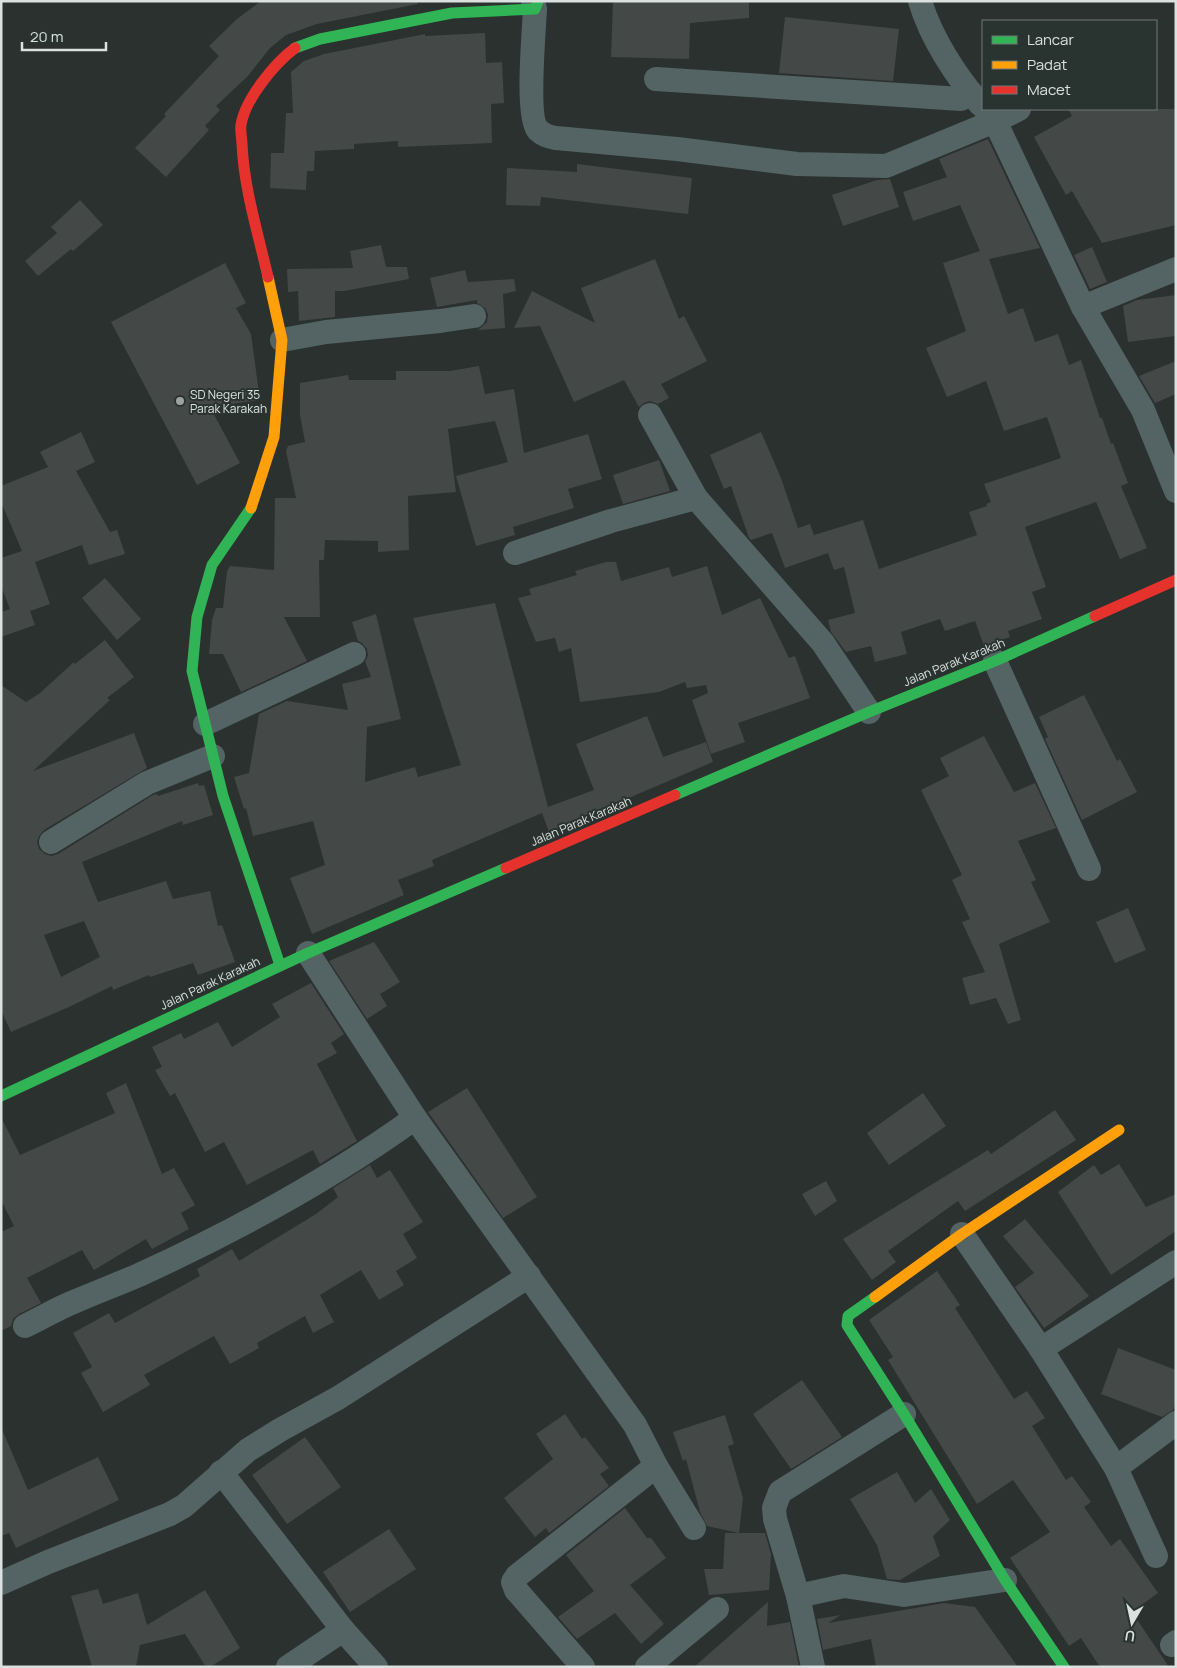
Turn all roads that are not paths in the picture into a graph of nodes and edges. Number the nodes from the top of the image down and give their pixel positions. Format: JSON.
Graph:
{"nodes":[{"id":1,"x":920,"y":1,"type":"edge"},
{"id":2,"x":536,"y":4,"type":"edge"},
{"id":3,"x":656,"y":79,"type":"dead end"},
{"id":4,"x":982,"y":107,"type":"edge"},
{"id":5,"x":982,"y":108,"type":"edge"},
{"id":6,"x":982,"y":109,"type":"edge"},
{"id":7,"x":984,"y":110,"type":"edge"},
{"id":8,"x":1176,"y":269,"type":"edge"},
{"id":9,"x":1083,"y":307,"type":"junction"},
{"id":10,"x":474,"y":316,"type":"dead end"},
{"id":11,"x":282,"y":340,"type":"junction"},
{"id":12,"x":650,"y":415,"type":"dead end"},
{"id":13,"x":1176,"y":491,"type":"edge"},
{"id":14,"x":696,"y":498,"type":"junction"},
{"id":15,"x":515,"y":553,"type":"dead end"},
{"id":16,"x":1174,"y":583,"type":"edge"},
{"id":17,"x":354,"y":654,"type":"dead end"},
{"id":18,"x":996,"y":661,"type":"junction"},
{"id":19,"x":869,"y":712,"type":"junction"},
{"id":20,"x":205,"y":724,"type":"junction"},
{"id":21,"x":213,"y":756,"type":"junction"},
{"id":22,"x":51,"y":842,"type":"dead end"},
{"id":23,"x":1089,"y":869,"type":"dead end"},
{"id":24,"x":308,"y":953,"type":"junction"},
{"id":25,"x":280,"y":965,"type":"junction"},
{"id":26,"x":1,"y":1096,"type":"edge"},
{"id":27,"x":415,"y":1118,"type":"junction"},
{"id":28,"x":1119,"y":1130,"type":"dead end"},
{"id":29,"x":962,"y":1234,"type":"junction"},
{"id":30,"x":1176,"y":1262,"type":"edge"},
{"id":31,"x":529,"y":1276,"type":"junction"},
{"id":32,"x":25,"y":1326,"type":"dead end"},
{"id":33,"x":1041,"y":1349,"type":"junction"},
{"id":34,"x":904,"y":1414,"type":"junction"},
{"id":35,"x":1176,"y":1423,"type":"edge"},
{"id":36,"x":656,"y":1466,"type":"junction"},
{"id":37,"x":1116,"y":1468,"type":"junction"},
{"id":38,"x":221,"y":1472,"type":"junction"},
{"id":39,"x":694,"y":1528,"type":"dead end"},
{"id":40,"x":1156,"y":1556,"type":"dead end"},
{"id":41,"x":1006,"y":1580,"type":"junction"},
{"id":42,"x":1,"y":1583,"type":"edge"},
{"id":43,"x":798,"y":1596,"type":"junction"},
{"id":44,"x":717,"y":1609,"type":"dead end"},
{"id":45,"x":343,"y":1630,"type":"junction"},
{"id":46,"x":288,"y":1667,"type":"edge"},
{"id":47,"x":376,"y":1667,"type":"edge"},
{"id":48,"x":583,"y":1667,"type":"edge"},
{"id":49,"x":647,"y":1667,"type":"edge"},
{"id":50,"x":813,"y":1667,"type":"edge"},
{"id":51,"x":1064,"y":1667,"type":"edge"}],
"edges":[{"from":1,"to":4,"type":"street"},
{"from":2,"to":6,"type":"street"},
{"from":2,"to":11,"type":"street"},
{"from":3,"to":5,"type":"street"},
{"from":7,"to":9,"type":"street"},
{"from":8,"to":9,"type":"street"},
{"from":9,"to":13,"type":"street"},
{"from":10,"to":11,"type":"street"},
{"from":11,"to":20,"type":"street"},
{"from":12,"to":14,"type":"street"},
{"from":14,"to":15,"type":"street"},
{"from":14,"to":19,"type":"street"},
{"from":16,"to":18,"type":"street","name":"Jalan Parak Karakah"},
{"from":17,"to":20,"type":"street"},
{"from":18,"to":19,"type":"street","name":"Jalan Parak Karakah"},
{"from":18,"to":23,"type":"street"},
{"from":19,"to":24,"type":"street","name":"Jalan Parak Karakah"},
{"from":20,"to":21,"type":"street"},
{"from":21,"to":22,"type":"street"},
{"from":21,"to":25,"type":"street"},
{"from":24,"to":25,"type":"street","name":"Jalan Parak Karakah"},
{"from":24,"to":27,"type":"street"},
{"from":25,"to":26,"type":"street","name":"Jalan Parak Karakah"},
{"from":27,"to":31,"type":"street"},
{"from":27,"to":32,"type":"street"},
{"from":28,"to":29,"type":"street"},
{"from":29,"to":33,"type":"street"},
{"from":29,"to":34,"type":"street"},
{"from":30,"to":33,"type":"street"},
{"from":31,"to":36,"type":"street"},
{"from":31,"to":38,"type":"street"},
{"from":33,"to":37,"type":"street"},
{"from":34,"to":41,"type":"street"},
{"from":34,"to":43,"type":"street"},
{"from":35,"to":37,"type":"street"},
{"from":36,"to":39,"type":"street"},
{"from":36,"to":48,"type":"street"},
{"from":37,"to":40,"type":"street"},
{"from":38,"to":42,"type":"street"},
{"from":38,"to":45,"type":"street"},
{"from":41,"to":43,"type":"street"},
{"from":41,"to":51,"type":"street"},
{"from":43,"to":50,"type":"street"},
{"from":44,"to":49,"type":"street"},
{"from":45,"to":46,"type":"street"},
{"from":45,"to":47,"type":"street"}]}
